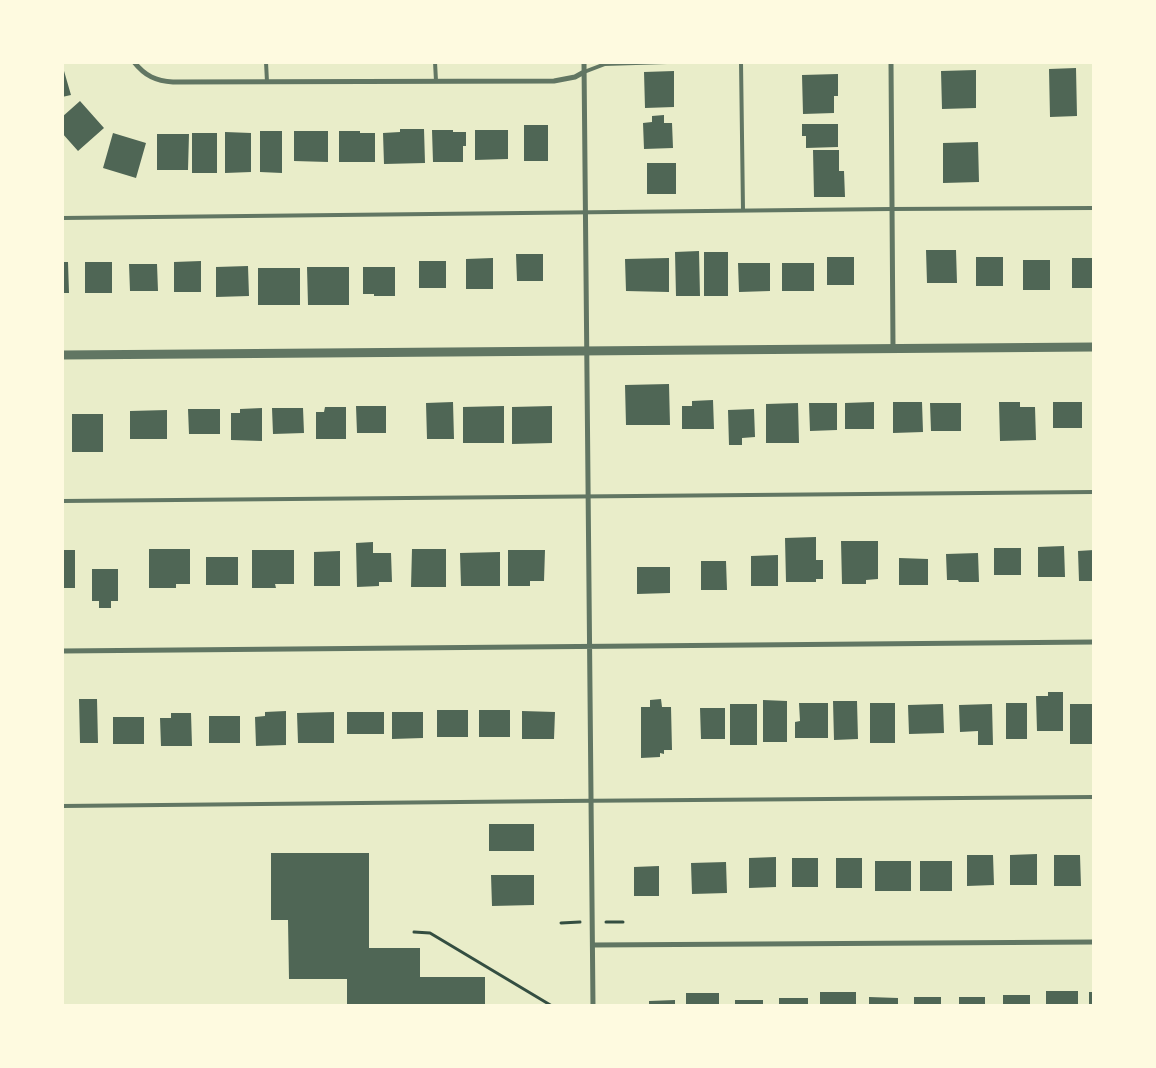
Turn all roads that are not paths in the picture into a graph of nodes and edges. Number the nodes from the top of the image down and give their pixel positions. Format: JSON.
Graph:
{"nodes":[{"id":1,"x":134,"y":62,"type":"edge"},
{"id":2,"x":266,"y":62,"type":"edge"},
{"id":3,"x":435,"y":62,"type":"edge"},
{"id":4,"x":584,"y":62,"type":"edge"},
{"id":5,"x":667,"y":62,"type":"edge"},
{"id":6,"x":741,"y":62,"type":"edge"},
{"id":7,"x":891,"y":62,"type":"edge"},
{"id":8,"x":584,"y":72,"type":"junction"},
{"id":9,"x":436,"y":81,"type":"junction"},
{"id":10,"x":267,"y":82,"type":"junction"},
{"id":11,"x":891,"y":208,"type":"junction"},
{"id":12,"x":1094,"y":208,"type":"edge"},
{"id":13,"x":743,"y":210,"type":"junction"},
{"id":14,"x":586,"y":213,"type":"junction"},
{"id":15,"x":62,"y":218,"type":"edge"},
{"id":16,"x":892,"y":347,"type":"junction"},
{"id":17,"x":1094,"y":347,"type":"edge"},
{"id":18,"x":587,"y":351,"type":"junction"},
{"id":19,"x":62,"y":355,"type":"edge"},
{"id":20,"x":1094,"y":492,"type":"edge"},
{"id":21,"x":588,"y":496,"type":"junction"},
{"id":22,"x":62,"y":501,"type":"edge"},
{"id":23,"x":1094,"y":642,"type":"edge"},
{"id":24,"x":589,"y":647,"type":"junction"},
{"id":25,"x":62,"y":651,"type":"edge"},
{"id":26,"x":1094,"y":797,"type":"edge"},
{"id":27,"x":590,"y":800,"type":"junction"},
{"id":28,"x":62,"y":806,"type":"edge"},
{"id":29,"x":1094,"y":942,"type":"edge"},
{"id":30,"x":593,"y":945,"type":"junction"},
{"id":31,"x":593,"y":1006,"type":"edge"}],
"edges":[{"from":1,"to":10,"type":"street"},
{"from":2,"to":10,"type":"lane"},
{"from":3,"to":9,"type":"lane"},
{"from":4,"to":8,"type":"street"},
{"from":5,"to":8,"type":"lane"},
{"from":6,"to":13,"type":"lane"},
{"from":7,"to":11,"type":"street"},
{"from":8,"to":9,"type":"street"},
{"from":8,"to":14,"type":"street"},
{"from":9,"to":10,"type":"street"},
{"from":11,"to":12,"type":"lane"},
{"from":11,"to":13,"type":"lane"},
{"from":11,"to":16,"type":"street"},
{"from":13,"to":14,"type":"lane"},
{"from":14,"to":15,"type":"lane"},
{"from":14,"to":18,"type":"street"},
{"from":16,"to":17,"type":"street"},
{"from":16,"to":18,"type":"street"},
{"from":18,"to":19,"type":"street"},
{"from":18,"to":21,"type":"street"},
{"from":20,"to":21,"type":"lane"},
{"from":21,"to":22,"type":"lane"},
{"from":21,"to":24,"type":"street"},
{"from":23,"to":24,"type":"street"},
{"from":24,"to":25,"type":"street"},
{"from":24,"to":27,"type":"street"},
{"from":26,"to":27,"type":"lane"},
{"from":27,"to":28,"type":"lane"},
{"from":27,"to":30,"type":"street"},
{"from":29,"to":30,"type":"street"},
{"from":30,"to":31,"type":"street"}]}
